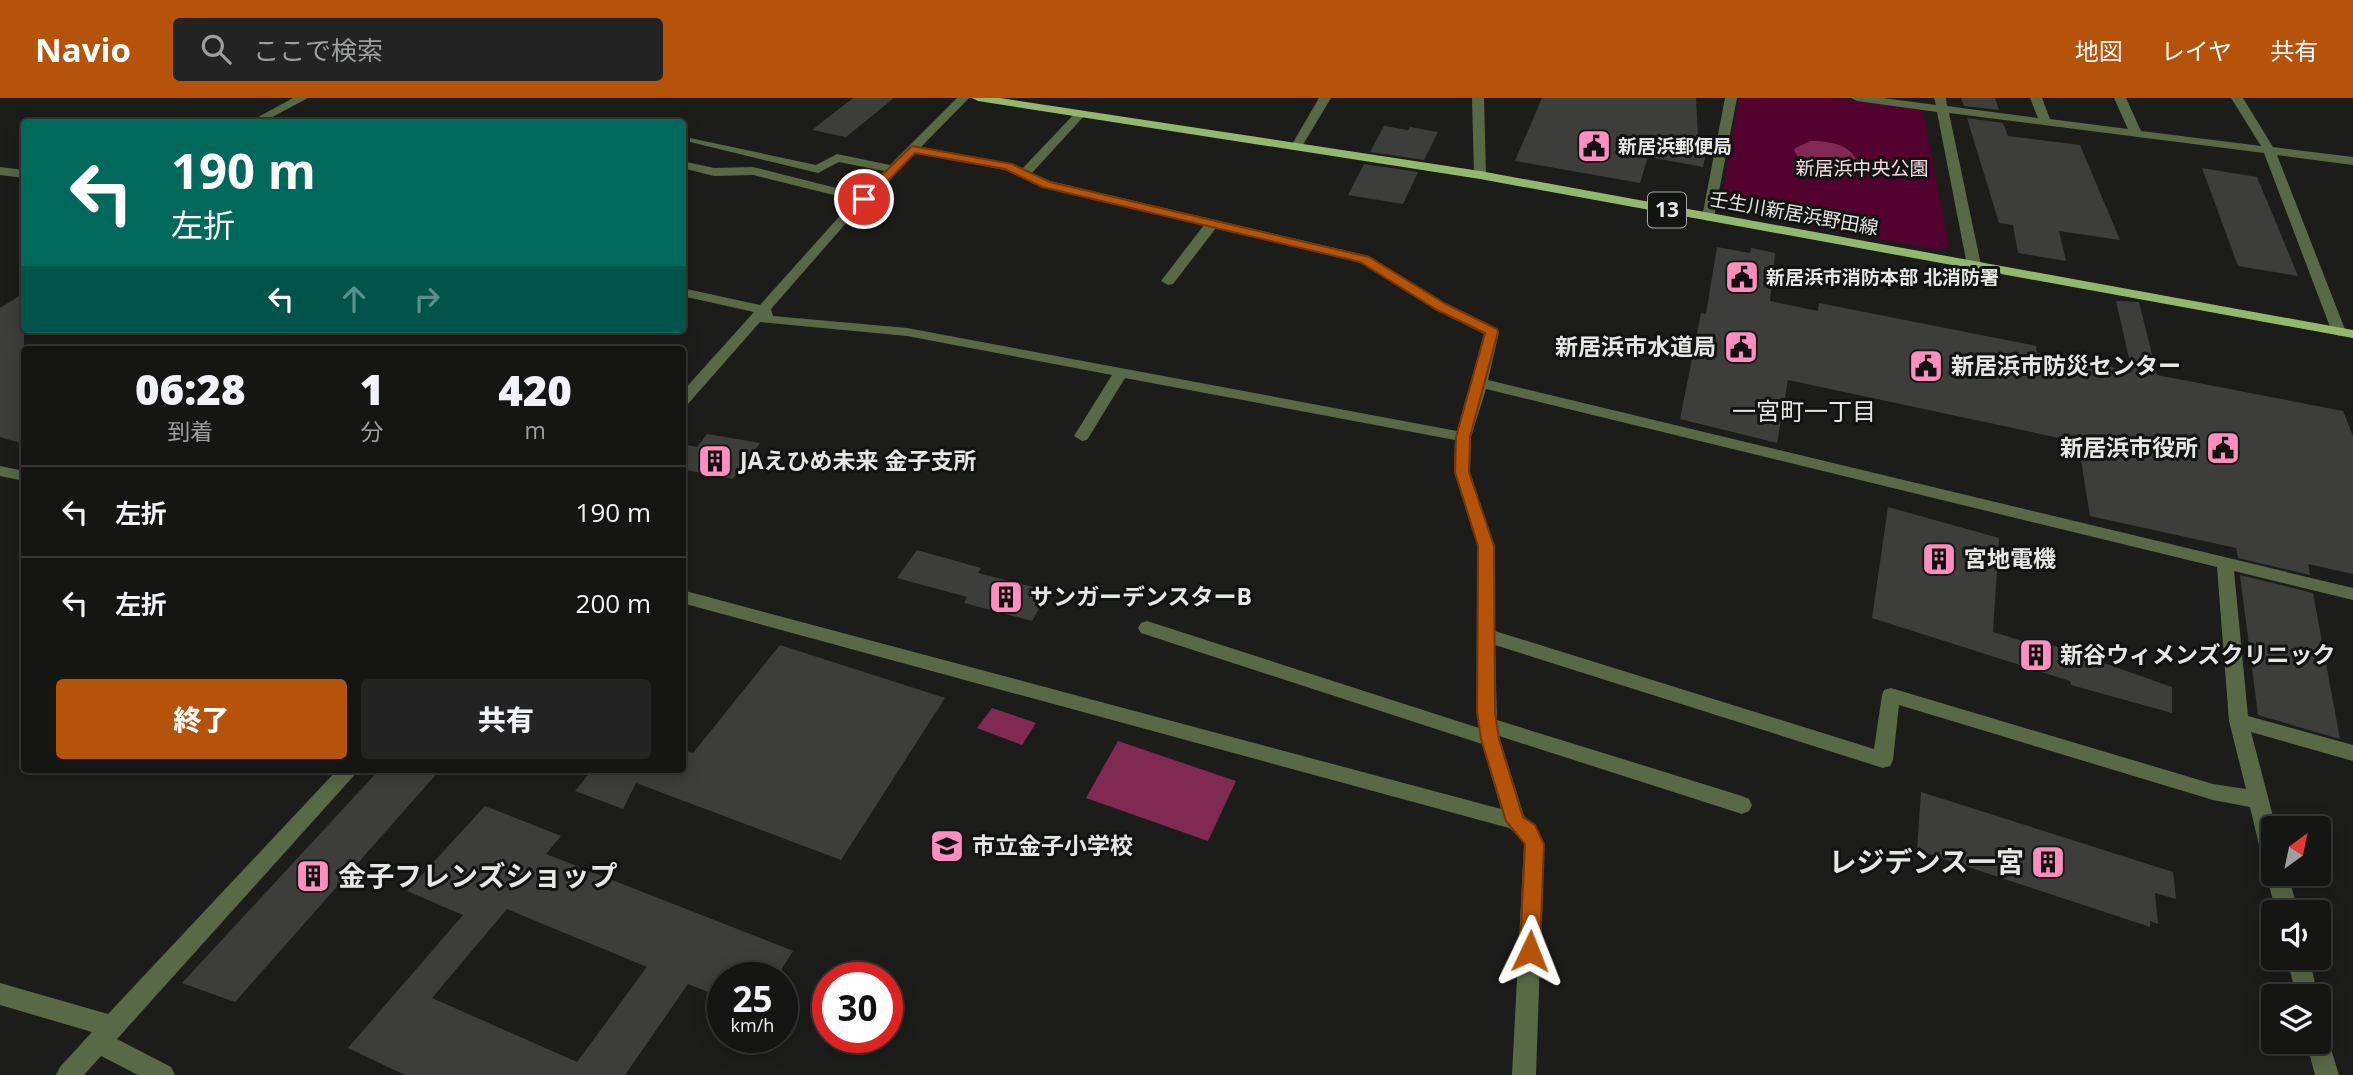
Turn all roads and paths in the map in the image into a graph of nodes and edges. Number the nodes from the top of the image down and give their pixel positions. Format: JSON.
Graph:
{"nodes":[{"id":1,"x":302,"y":98,"type":"edge"},
{"id":2,"x":962,"y":98,"type":"edge"},
{"id":3,"x":978,"y":98,"type":"edge"},
{"id":4,"x":1325,"y":98,"type":"edge"},
{"id":5,"x":1478,"y":98,"type":"edge"},
{"id":6,"x":1731,"y":98,"type":"edge"},
{"id":7,"x":1857,"y":98,"type":"edge"},
{"id":8,"x":2036,"y":98,"type":"edge"},
{"id":9,"x":2120,"y":98,"type":"edge"},
{"id":10,"x":2237,"y":98,"type":"edge"},
{"id":11,"x":1942,"y":104,"type":"edge"},
{"id":12,"x":1081,"y":113,"type":"junction"},
{"id":13,"x":261,"y":119,"type":"edge"},
{"id":14,"x":2045,"y":122,"type":"junction"},
{"id":15,"x":2136,"y":133,"type":"junction"},
{"id":16,"x":694,"y":140,"type":"dead end"},
{"id":17,"x":1297,"y":146,"type":"junction"},
{"id":18,"x":912,"y":149,"type":"junction"},
{"id":19,"x":2269,"y":150,"type":"junction"},
{"id":20,"x":2353,"y":160,"type":"edge"},
{"id":21,"x":686,"y":165,"type":"edge"},
{"id":22,"x":892,"y":169,"type":"junction"},
{"id":23,"x":0,"y":171,"type":"edge"},
{"id":24,"x":21,"y":174,"type":"edge"},
{"id":25,"x":1024,"y":174,"type":"junction"},
{"id":26,"x":1480,"y":175,"type":"junction"},
{"id":27,"x":864,"y":199,"type":"junction"},
{"id":28,"x":1708,"y":217,"type":"junction"},
{"id":29,"x":1212,"y":224,"type":"junction"},
{"id":30,"x":1974,"y":265,"type":"junction"},
{"id":31,"x":1168,"y":281,"type":"dead end"},
{"id":32,"x":686,"y":293,"type":"edge"},
{"id":33,"x":765,"y":310,"type":"junction"},
{"id":34,"x":2346,"y":333,"type":"edge"},
{"id":35,"x":1121,"y":373,"type":"junction"},
{"id":36,"x":1480,"y":383,"type":"junction"},
{"id":37,"x":686,"y":398,"type":"edge"},
{"id":38,"x":1082,"y":436,"type":"dead end"},
{"id":39,"x":1463,"y":437,"type":"junction"},
{"id":40,"x":0,"y":471,"type":"edge"},
{"id":41,"x":21,"y":475,"type":"edge"},
{"id":42,"x":2225,"y":563,"type":"junction"},
{"id":43,"x":2353,"y":594,"type":"edge"},
{"id":44,"x":686,"y":597,"type":"edge"},
{"id":45,"x":1147,"y":628,"type":"dead end"},
{"id":46,"x":1486,"y":635,"type":"junction"},
{"id":47,"x":2239,"y":721,"type":"junction"},
{"id":48,"x":1490,"y":732,"type":"junction"},
{"id":49,"x":2353,"y":753,"type":"edge"},
{"id":50,"x":346,"y":773,"type":"edge"},
{"id":51,"x":2259,"y":800,"type":"junction"},
{"id":52,"x":1742,"y":805,"type":"dead end"},
{"id":53,"x":2263,"y":816,"type":"edge"},
{"id":54,"x":1515,"y":821,"type":"junction"},
{"id":55,"x":0,"y":994,"type":"edge"},
{"id":56,"x":105,"y":1035,"type":"junction"},
{"id":57,"x":2321,"y":1054,"type":"edge"},
{"id":58,"x":68,"y":1075,"type":"edge"},
{"id":59,"x":163,"y":1075,"type":"edge"},
{"id":60,"x":1524,"y":1075,"type":"edge"},
{"id":61,"x":2327,"y":1075,"type":"edge"}],
"edges":[{"from":1,"to":13,"type":"street"},
{"from":2,"to":18,"type":"street"},
{"from":3,"to":12,"type":"main road","name":"壬生川新居浜野田線","number":"13"},
{"from":4,"to":17,"type":"street"},
{"from":5,"to":26,"type":"street"},
{"from":6,"to":28,"type":"street"},
{"from":7,"to":11,"type":"street"},
{"from":8,"to":14,"type":"street"},
{"from":9,"to":15,"type":"street"},
{"from":10,"to":19,"type":"street"},
{"from":11,"to":14,"type":"street"},
{"from":11,"to":30,"type":"street"},
{"from":12,"to":17,"type":"main road","name":"壬生川新居浜野田線","number":"13"},
{"from":12,"to":25,"type":"street"},
{"from":14,"to":15,"type":"street"},
{"from":15,"to":19,"type":"street"},
{"from":16,"to":22,"type":"street"},
{"from":17,"to":26,"type":"main road","name":"壬生川新居浜野田線","number":"13"},
{"from":18,"to":22,"type":"street"},
{"from":18,"to":25,"type":"street"},
{"from":19,"to":20,"type":"street"},
{"from":19,"to":34,"type":"street"},
{"from":21,"to":27,"type":"street"},
{"from":22,"to":27,"type":"street"},
{"from":23,"to":24,"type":"street"},
{"from":25,"to":29,"type":"street"},
{"from":26,"to":28,"type":"main road","name":"壬生川新居浜野田線","number":"13"},
{"from":27,"to":33,"type":"street"},
{"from":28,"to":30,"type":"main road","name":"壬生川新居浜野田線","number":"13"},
{"from":29,"to":31,"type":"street"},
{"from":29,"to":36,"type":"street"},
{"from":30,"to":34,"type":"main road","name":"壬生川新居浜野田線","number":"13"},
{"from":32,"to":33,"type":"street"},
{"from":33,"to":35,"type":"street"},
{"from":33,"to":37,"type":"street"},
{"from":35,"to":38,"type":"street"},
{"from":35,"to":39,"type":"street"},
{"from":36,"to":39,"type":"street"},
{"from":36,"to":42,"type":"street"},
{"from":39,"to":46,"type":"street"},
{"from":40,"to":41,"type":"street"},
{"from":42,"to":43,"type":"street"},
{"from":42,"to":47,"type":"street"},
{"from":44,"to":54,"type":"street"},
{"from":45,"to":48,"type":"street"},
{"from":46,"to":48,"type":"street"},
{"from":46,"to":51,"type":"street"},
{"from":47,"to":49,"type":"street"},
{"from":47,"to":51,"type":"street"},
{"from":48,"to":52,"type":"street"},
{"from":48,"to":54,"type":"street"},
{"from":50,"to":56,"type":"street"},
{"from":51,"to":53,"type":"street"},
{"from":54,"to":60,"type":"street"},
{"from":55,"to":56,"type":"street"},
{"from":56,"to":58,"type":"street"},
{"from":56,"to":59,"type":"street"},
{"from":57,"to":61,"type":"street"}]}
